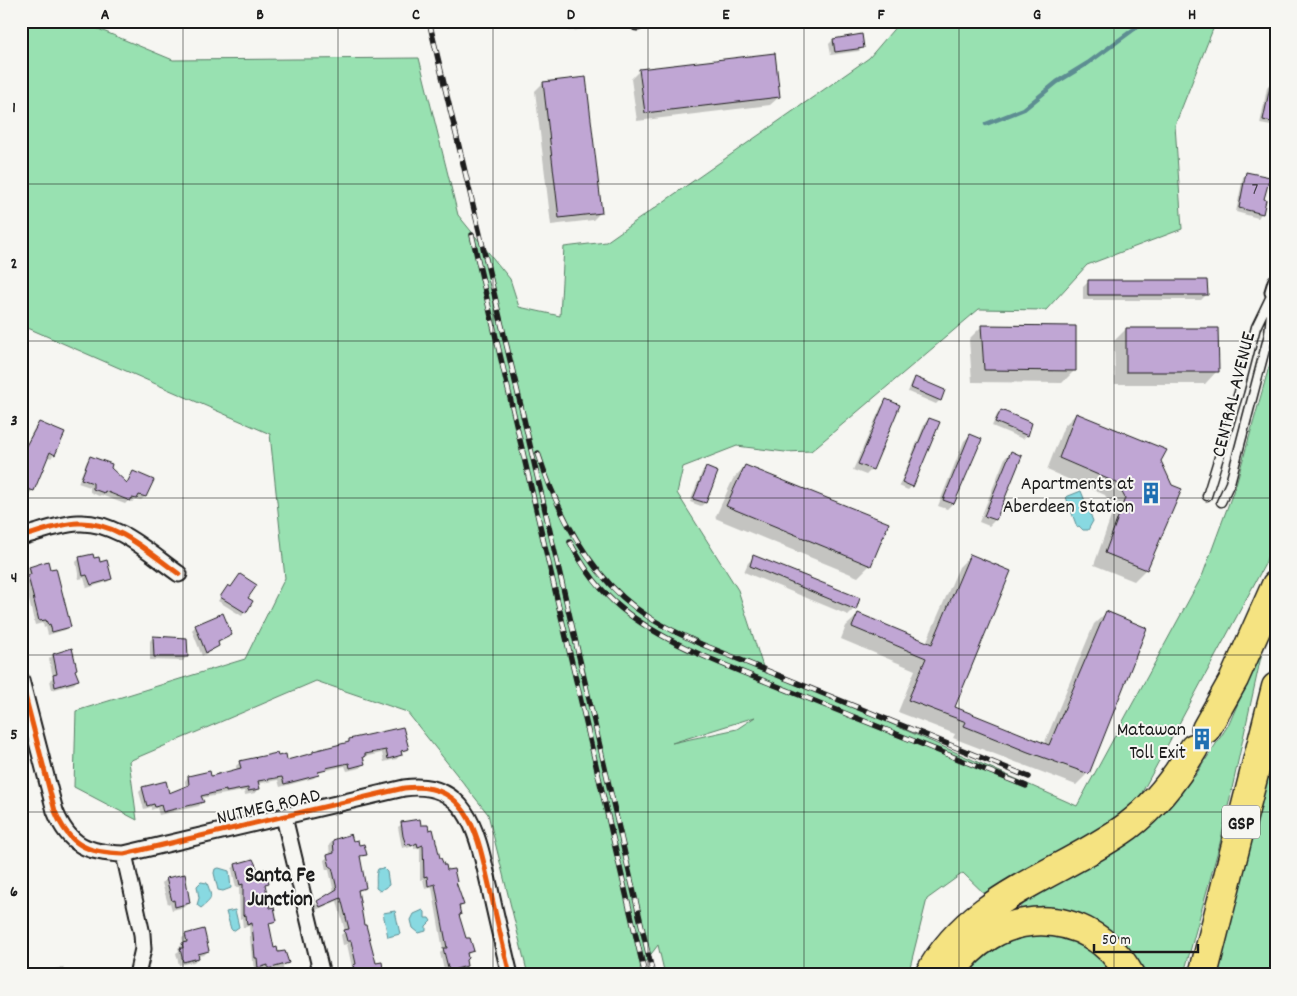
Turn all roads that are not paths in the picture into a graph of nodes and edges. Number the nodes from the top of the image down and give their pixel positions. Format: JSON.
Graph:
{"nodes":[{"id":1,"x":1274,"y":288,"type":"edge"},
{"id":2,"x":1236,"y":400,"type":"junction"},
{"id":3,"x":1252,"y":401,"type":"junction"},
{"id":4,"x":1207,"y":496,"type":"dead end"},
{"id":5,"x":1220,"y":502,"type":"dead end"},
{"id":6,"x":21,"y":537,"type":"edge"},
{"id":7,"x":179,"y":574,"type":"dead end"},
{"id":8,"x":1276,"y":585,"type":"edge"},
{"id":9,"x":21,"y":680,"type":"edge"},
{"id":10,"x":1276,"y":687,"type":"edge"},
{"id":11,"x":284,"y":817,"type":"junction"},
{"id":12,"x":124,"y":854,"type":"junction"},
{"id":13,"x":137,"y":975,"type":"edge"},
{"id":14,"x":322,"y":975,"type":"edge"},
{"id":15,"x":510,"y":975,"type":"edge"},
{"id":16,"x":929,"y":975,"type":"edge"},
{"id":17,"x":950,"y":975,"type":"edge"},
{"id":18,"x":1130,"y":975,"type":"edge"},
{"id":19,"x":1203,"y":975,"type":"edge"}],
"edges":[{"from":1,"to":2,"type":"lane","name":"CENTRAL AVENUE"},
{"from":1,"to":3,"type":"lane","name":"CENTRAL AVENUE"},
{"from":2,"to":3,"type":"lane"},
{"from":2,"to":4,"type":"lane","name":"CENTRAL AVENUE"},
{"from":3,"to":5,"type":"lane","name":"CENTRAL AVENUE"},
{"from":6,"to":7,"type":"street"},
{"from":8,"to":16,"type":"highway"},
{"from":9,"to":12,"type":"street","name":"NUTMEG ROAD"},
{"from":10,"to":19,"type":"highway","number":"GSP"},
{"from":11,"to":12,"type":"street","name":"NUTMEG ROAD"},
{"from":11,"to":14,"type":"street"},
{"from":11,"to":15,"type":"street","name":"NUTMEG ROAD"},
{"from":12,"to":13,"type":"street"},
{"from":17,"to":18,"type":"highway"}]}
